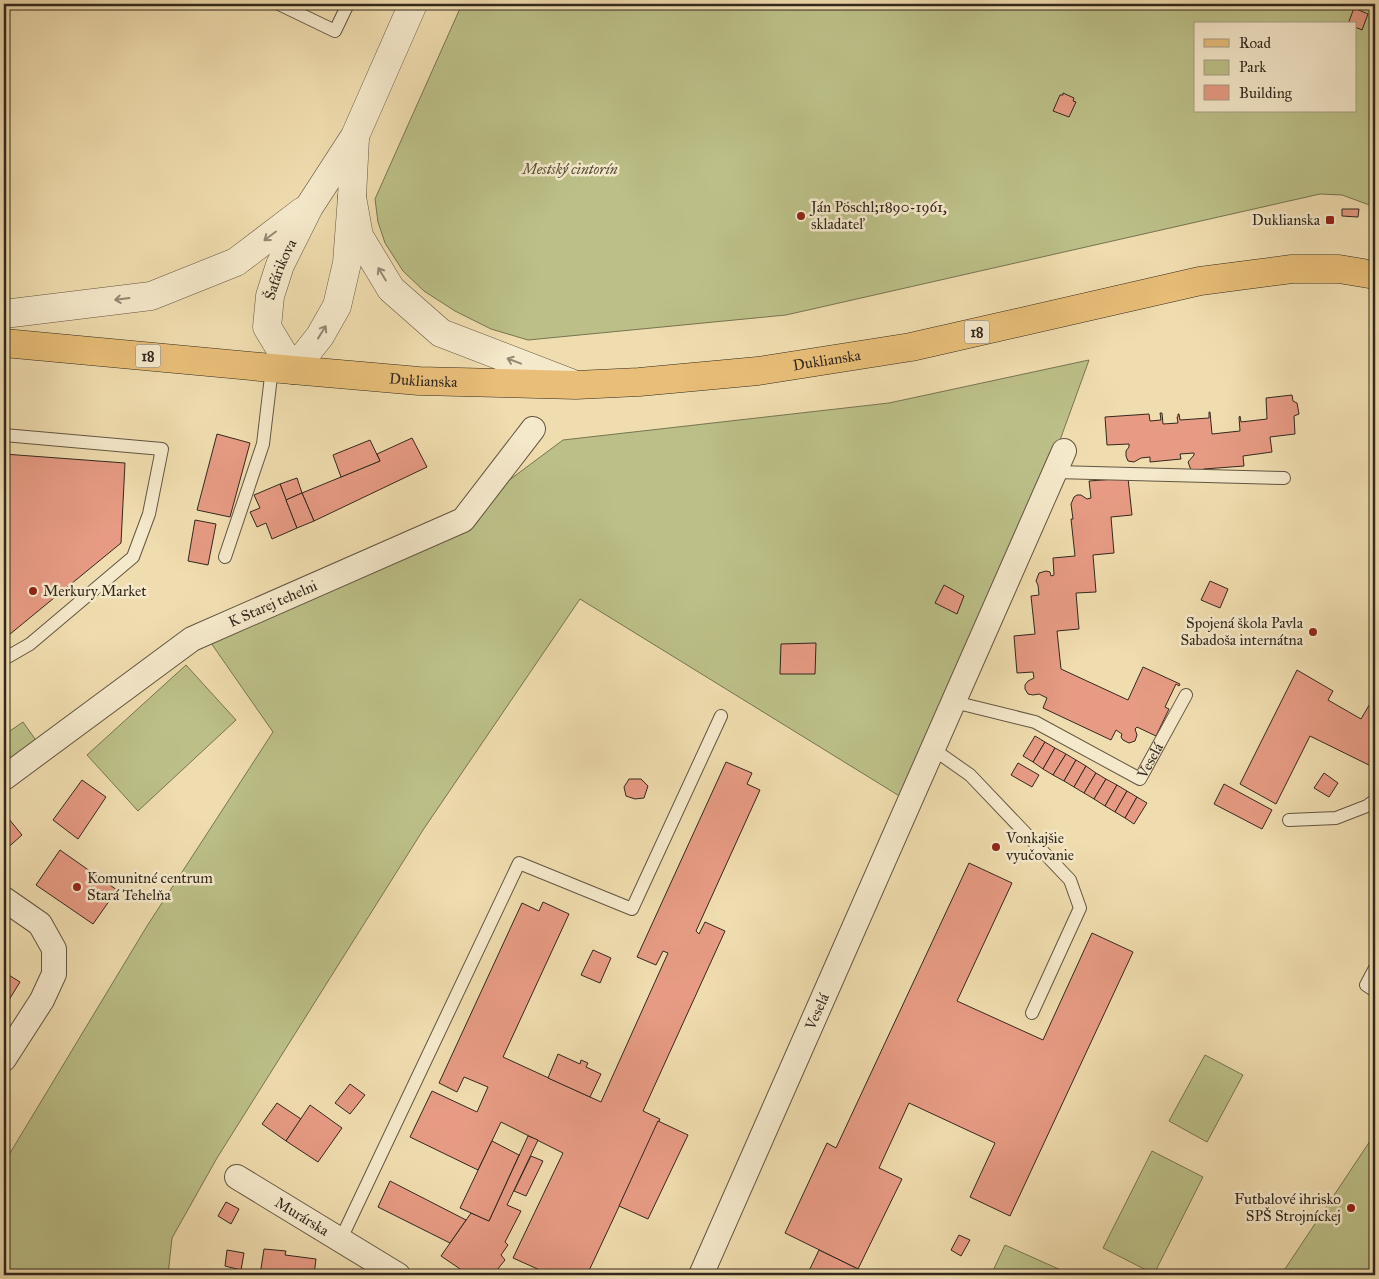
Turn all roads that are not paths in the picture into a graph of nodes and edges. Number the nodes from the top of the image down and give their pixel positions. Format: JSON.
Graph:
{"nodes":[{"id":1,"x":279,"y":4,"type":"edge"},
{"id":2,"x":348,"y":4,"type":"edge"},
{"id":3,"x":413,"y":4,"type":"edge"},
{"id":4,"x":355,"y":136,"type":"junction"},
{"id":5,"x":352,"y":198,"type":"junction"},
{"id":6,"x":308,"y":207,"type":"junction"},
{"id":7,"x":1375,"y":275,"type":"edge"},
{"id":8,"x":4,"y":314,"type":"edge"},
{"id":9,"x":4,"y":343,"type":"edge"},
{"id":10,"x":282,"y":369,"type":"junction"},
{"id":11,"x":576,"y":385,"type":"junction"},
{"id":12,"x":533,"y":429,"type":"dead end"},
{"id":13,"x":4,"y":435,"type":"edge"},
{"id":14,"x":1060,"y":462,"type":"joint"},
{"id":15,"x":1284,"y":478,"type":"dead end"},
{"id":16,"x":225,"y":557,"type":"dead end"},
{"id":17,"x":4,"y":659,"type":"edge"},
{"id":18,"x":1186,"y":695,"type":"dead end"},
{"id":19,"x":954,"y":702,"type":"junction"},
{"id":20,"x":721,"y":716,"type":"dead end"},
{"id":21,"x":933,"y":748,"type":"junction"},
{"id":22,"x":4,"y":778,"type":"edge"},
{"id":23,"x":1375,"y":800,"type":"edge"},
{"id":24,"x":1289,"y":820,"type":"dead end"},
{"id":25,"x":4,"y":899,"type":"edge"},
{"id":26,"x":1375,"y":968,"type":"edge"},
{"id":27,"x":1375,"y":991,"type":"edge"},
{"id":28,"x":1032,"y":1013,"type":"dead end"},
{"id":29,"x":4,"y":1059,"type":"edge"},
{"id":30,"x":237,"y":1177,"type":"dead end"},
{"id":31,"x":340,"y":1241,"type":"junction"},
{"id":32,"x":366,"y":1266,"type":"edge"},
{"id":33,"x":398,"y":1275,"type":"edge"},
{"id":34,"x":701,"y":1275,"type":"edge"}],
"edges":[{"from":1,"to":2,"type":"lane"},
{"from":3,"to":4,"type":"street","name":"Šafárikova"},
{"from":4,"to":5,"type":"street"},
{"from":4,"to":6,"type":"street","name":"Šafárikova"},
{"from":10,"to":5,"type":"street","one_way":true},
{"from":11,"to":5,"type":"street","one_way":true},
{"from":6,"to":8,"type":"street","one_way":true},
{"from":6,"to":10,"type":"street","name":"Šafárikova"},
{"from":7,"to":11,"type":"main road","name":"Duklianska","number":"18"},
{"from":9,"to":10,"type":"main road","name":"Duklianska","number":"18"},
{"from":10,"to":11,"type":"main road","name":"Duklianska","number":"18"},
{"from":10,"to":16,"type":"lane"},
{"from":12,"to":22,"type":"street","name":"K Starej tehelni"},
{"from":13,"to":17,"type":"lane"},
{"from":14,"to":15,"type":"lane"},
{"from":14,"to":19,"type":"street","name":"Veselá"},
{"from":18,"to":19,"type":"lane","name":"Veselá"},
{"from":19,"to":21,"type":"street","name":"Veselá"},
{"from":20,"to":31,"type":"lane"},
{"from":21,"to":28,"type":"lane"},
{"from":21,"to":34,"type":"street","name":"Veselá"},
{"from":23,"to":24,"type":"lane"},
{"from":25,"to":29,"type":"street"},
{"from":26,"to":27,"type":"lane"},
{"from":30,"to":31,"type":"street","name":"Murárska"},
{"from":31,"to":32,"type":"street","name":"Murárska"},
{"from":32,"to":33,"type":"street","name":"Murárska"}]}
